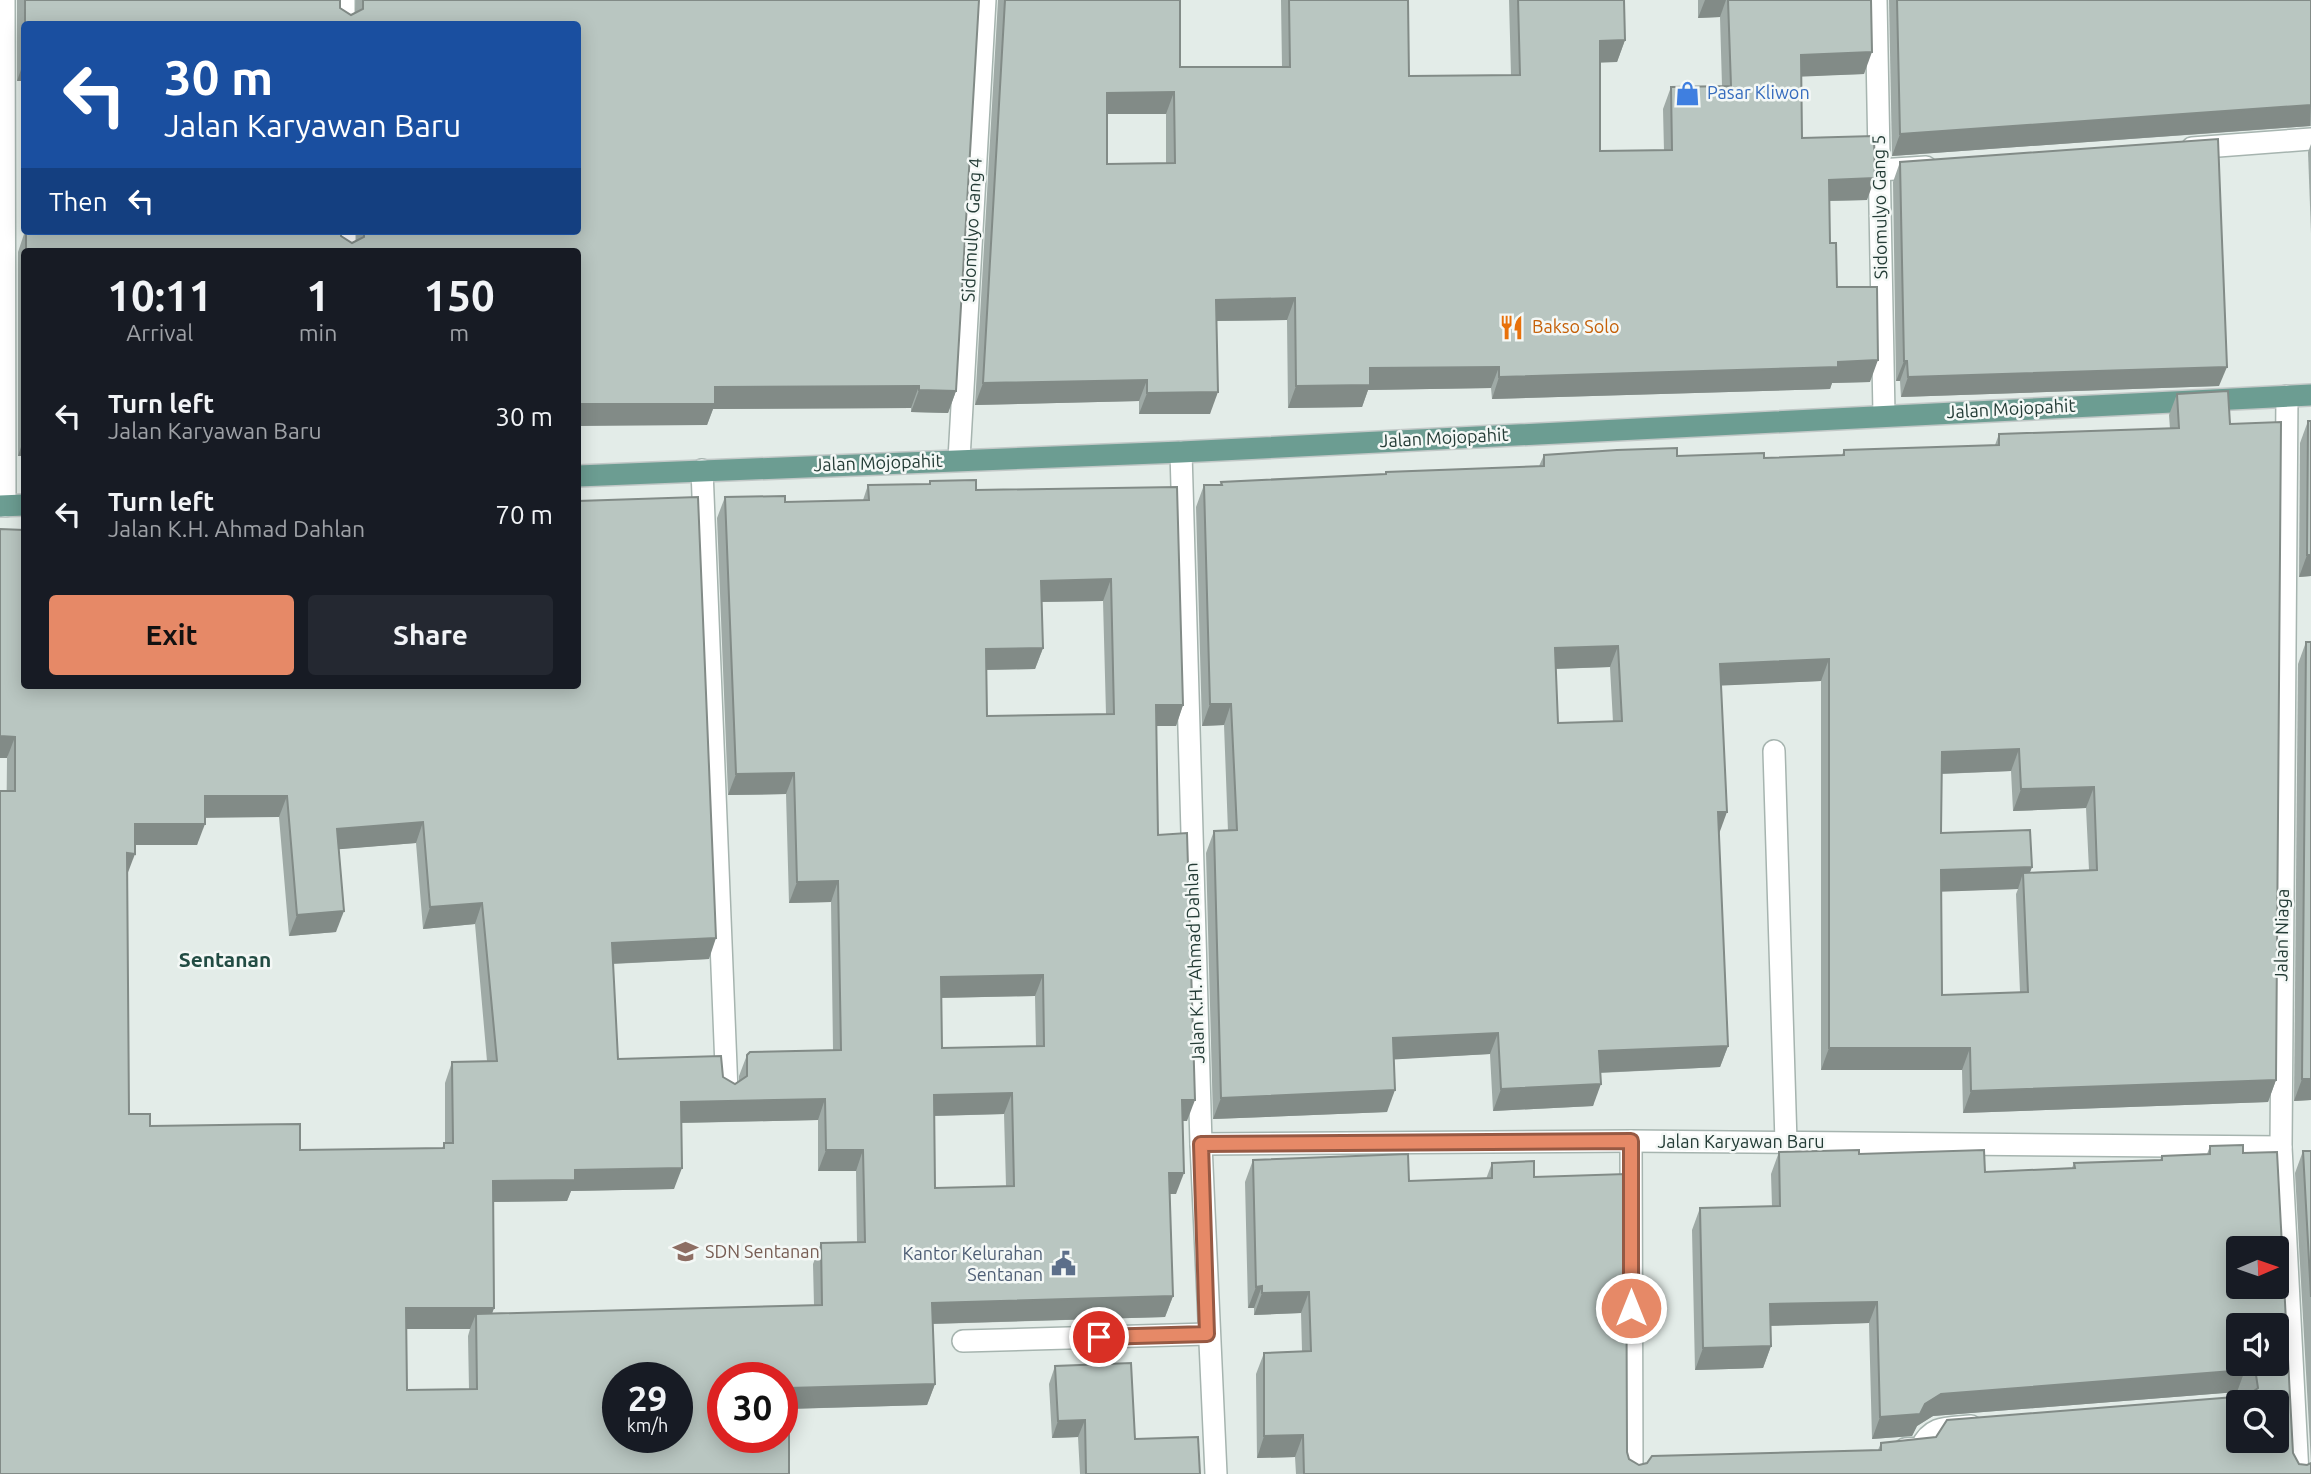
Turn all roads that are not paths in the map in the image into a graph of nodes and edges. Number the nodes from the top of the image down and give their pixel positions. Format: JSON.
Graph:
{"nodes":[{"id":1,"x":4,"y":0,"type":"edge"},
{"id":2,"x":344,"y":0,"type":"edge"},
{"id":3,"x":985,"y":0,"type":"edge"},
{"id":4,"x":1876,"y":0,"type":"edge"},
{"id":5,"x":344,"y":21,"type":"edge"},
{"id":6,"x":2311,"y":139,"type":"edge"},
{"id":7,"x":2172,"y":149,"type":"edge"},
{"id":8,"x":1949,"y":165,"type":"edge"},
{"id":9,"x":1879,"y":170,"type":"junction"},
{"id":10,"x":2311,"y":395,"type":"edge"},
{"id":11,"x":2287,"y":396,"type":"junction"},
{"id":12,"x":1884,"y":414,"type":"junction"},
{"id":13,"x":1181,"y":452,"type":"junction"},
{"id":14,"x":959,"y":459,"type":"junction"},
{"id":15,"x":702,"y":470,"type":"junction"},
{"id":16,"x":581,"y":477,"type":"edge"},
{"id":17,"x":10,"y":505,"type":"edge"},
{"id":18,"x":1774,"y":751,"type":"dead end"},
{"id":19,"x":727,"y":1092,"type":"edge"},
{"id":20,"x":1631,"y":1141,"type":"junction"},
{"id":21,"x":1786,"y":1142,"type":"junction"},
{"id":22,"x":1201,"y":1144,"type":"junction"},
{"id":23,"x":2281,"y":1147,"type":"junction"},
{"id":24,"x":1207,"y":1334,"type":"junction"},
{"id":25,"x":963,"y":1341,"type":"dead end"},
{"id":26,"x":2285,"y":1390,"type":"edge"},
{"id":27,"x":2289,"y":1423,"type":"edge"},
{"id":28,"x":1989,"y":1425,"type":"edge"},
{"id":29,"x":1881,"y":1451,"type":"edge"},
{"id":30,"x":1216,"y":1474,"type":"edge"},
{"id":31,"x":1632,"y":1474,"type":"edge"},
{"id":32,"x":2298,"y":1474,"type":"edge"}],
"edges":[{"from":1,"to":17,"type":"street"},
{"from":2,"to":5,"type":"street"},
{"from":3,"to":14,"type":"street","name":"Sidomulyo Gang 4"},
{"from":4,"to":9,"type":"street","name":"Sidomulyo Gang 5"},
{"from":6,"to":7,"type":"street"},
{"from":8,"to":9,"type":"street"},
{"from":9,"to":12,"type":"street","name":"Sidomulyo Gang 5"},
{"from":10,"to":11,"type":"main road","name":"Jalan Mojopahit"},
{"from":11,"to":12,"type":"main road","name":"Jalan Mojopahit"},
{"from":11,"to":23,"type":"street","name":"Jalan Niaga"},
{"from":12,"to":13,"type":"main road","name":"Jalan Mojopahit"},
{"from":13,"to":14,"type":"main road","name":"Jalan Mojopahit"},
{"from":13,"to":22,"type":"street","name":"Jalan K.H. Ahmad Dahlan"},
{"from":14,"to":15,"type":"main road","name":"Jalan Mojopahit"},
{"from":15,"to":16,"type":"main road","name":"Jalan Mojopahit"},
{"from":15,"to":19,"type":"street"},
{"from":18,"to":21,"type":"street"},
{"from":20,"to":21,"type":"street","name":"Jalan Karyawan Baru"},
{"from":20,"to":22,"type":"street","name":"Jalan Karyawan Baru"},
{"from":20,"to":31,"type":"street"},
{"from":21,"to":23,"type":"street","name":"Jalan Karyawan Baru"},
{"from":22,"to":24,"type":"street","name":"Jalan K.H. Ahmad Dahlan"},
{"from":23,"to":26,"type":"street","name":"Jalan Niaga"},
{"from":24,"to":25,"type":"street"},
{"from":24,"to":30,"type":"street","name":"Jalan K.H. Ahmad Dahlan"},
{"from":27,"to":32,"type":"street","name":"Jalan Niaga"},
{"from":28,"to":29,"type":"street"}]}
